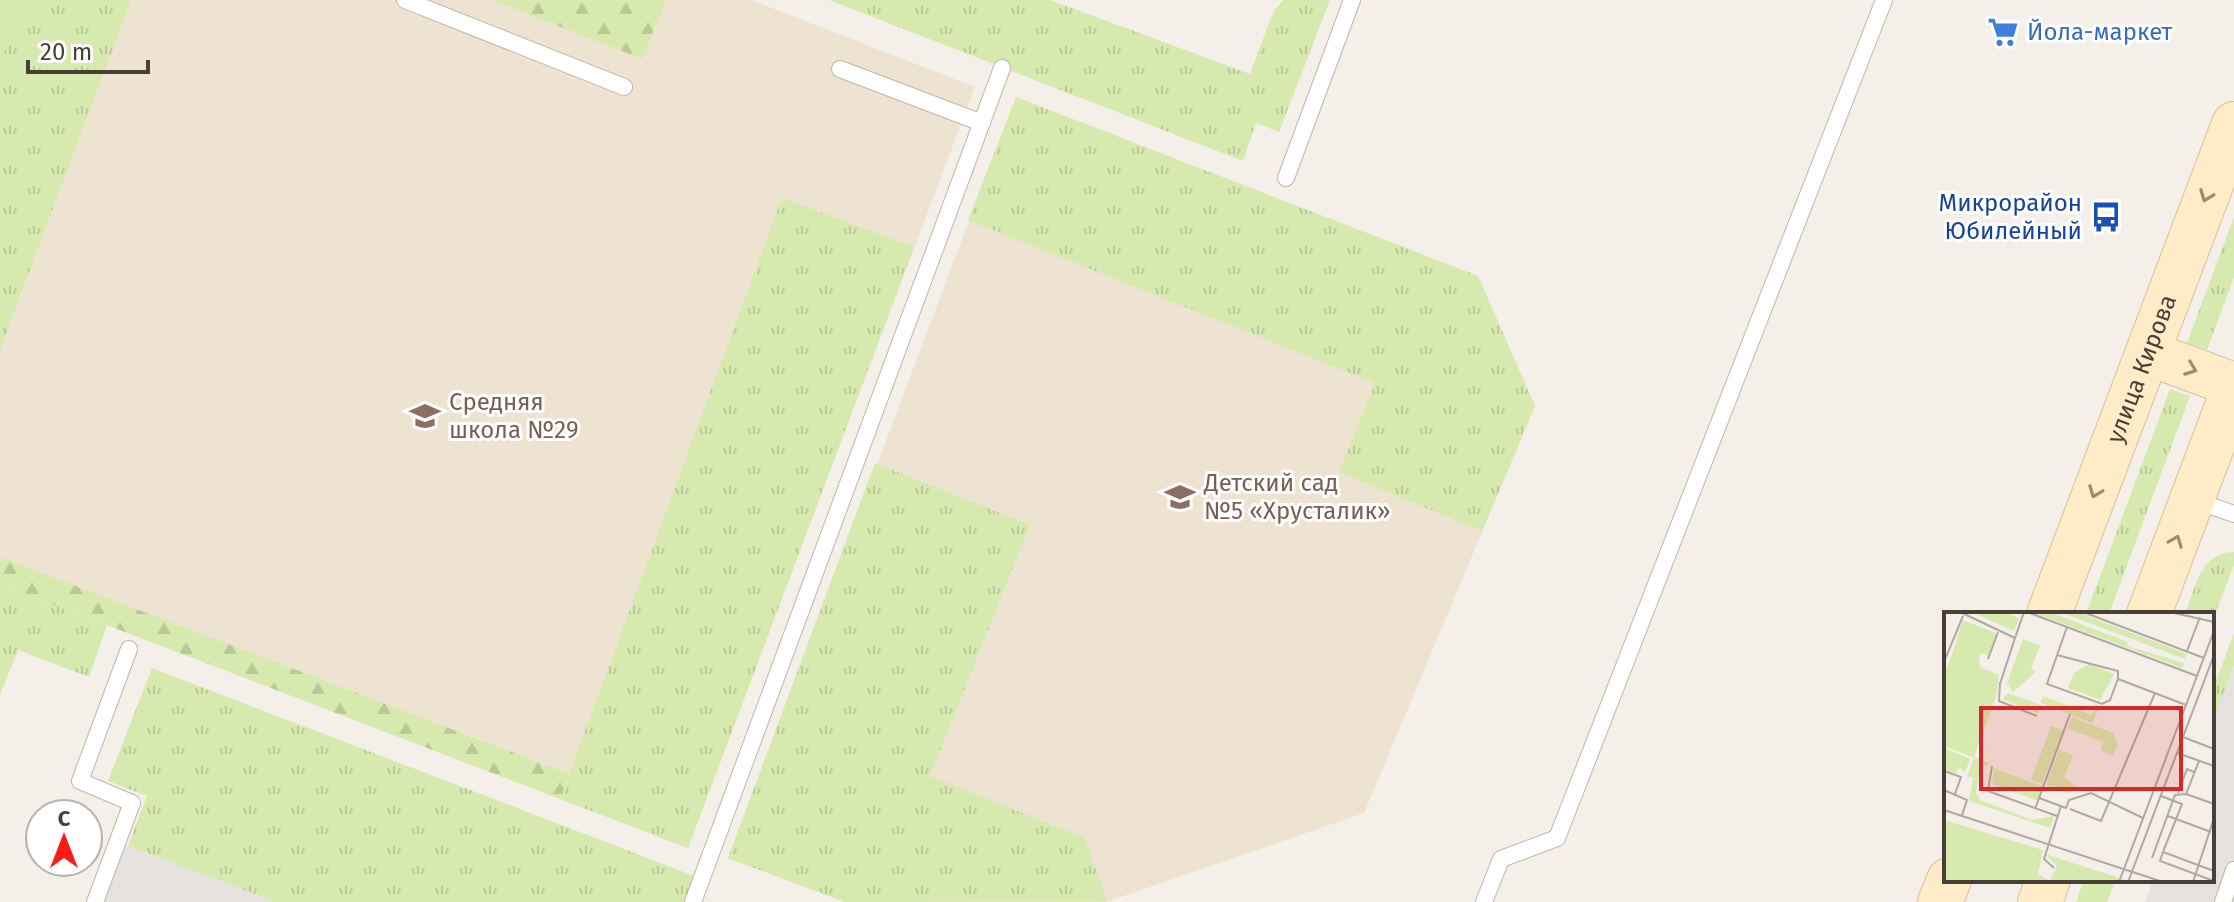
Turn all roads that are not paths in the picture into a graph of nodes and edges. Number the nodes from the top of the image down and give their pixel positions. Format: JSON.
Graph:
{"nodes":[{"id":1,"x":405,"y":0,"type":"edge"},
{"id":2,"x":1352,"y":0,"type":"edge"},
{"id":3,"x":1884,"y":0,"type":"edge"},
{"id":4,"x":1002,"y":68,"type":"dead end"},
{"id":5,"x":840,"y":69,"type":"dead end"},
{"id":6,"x":624,"y":87,"type":"dead end"},
{"id":7,"x":982,"y":123,"type":"junction"},
{"id":8,"x":2234,"y":124,"type":"edge"},
{"id":9,"x":1286,"y":178,"type":"dead end"},
{"id":10,"x":2148,"y":353,"type":"junction"},
{"id":11,"x":2234,"y":387,"type":"edge"},
{"id":12,"x":2192,"y":499,"type":"junction"},
{"id":13,"x":2234,"y":514,"type":"edge"},
{"id":14,"x":2050,"y":612,"type":"edge"},
{"id":15,"x":2150,"y":612,"type":"edge"},
{"id":16,"x":129,"y":649,"type":"dead end"},
{"id":17,"x":2234,"y":870,"type":"edge"},
{"id":18,"x":1948,"y":882,"type":"edge"},
{"id":19,"x":2047,"y":882,"type":"edge"},
{"id":20,"x":95,"y":902,"type":"edge"},
{"id":21,"x":693,"y":902,"type":"edge"},
{"id":22,"x":1484,"y":902,"type":"edge"},
{"id":23,"x":1940,"y":902,"type":"edge"},
{"id":24,"x":2040,"y":902,"type":"edge"},
{"id":25,"x":2223,"y":902,"type":"edge"}],
"edges":[{"from":1,"to":6,"type":"lane"},
{"from":2,"to":9,"type":"lane"},
{"from":3,"to":22,"type":"lane"},
{"from":4,"to":7,"type":"lane"},
{"from":5,"to":7,"type":"lane"},
{"from":7,"to":21,"type":"lane"},
{"from":8,"to":10,"type":"main road","name":"улица Кирова","one_way":true},
{"from":10,"to":11,"type":"main road","one_way":true},
{"from":10,"to":14,"type":"main road","name":"улица Кирова","one_way":true},
{"from":11,"to":12,"type":"main road"},
{"from":12,"to":13,"type":"lane"},
{"from":15,"to":12,"type":"main road","one_way":true},
{"from":16,"to":20,"type":"lane"},
{"from":17,"to":25,"type":"lane"},
{"from":18,"to":23,"type":"main road"},
{"from":19,"to":24,"type":"main road"}]}
